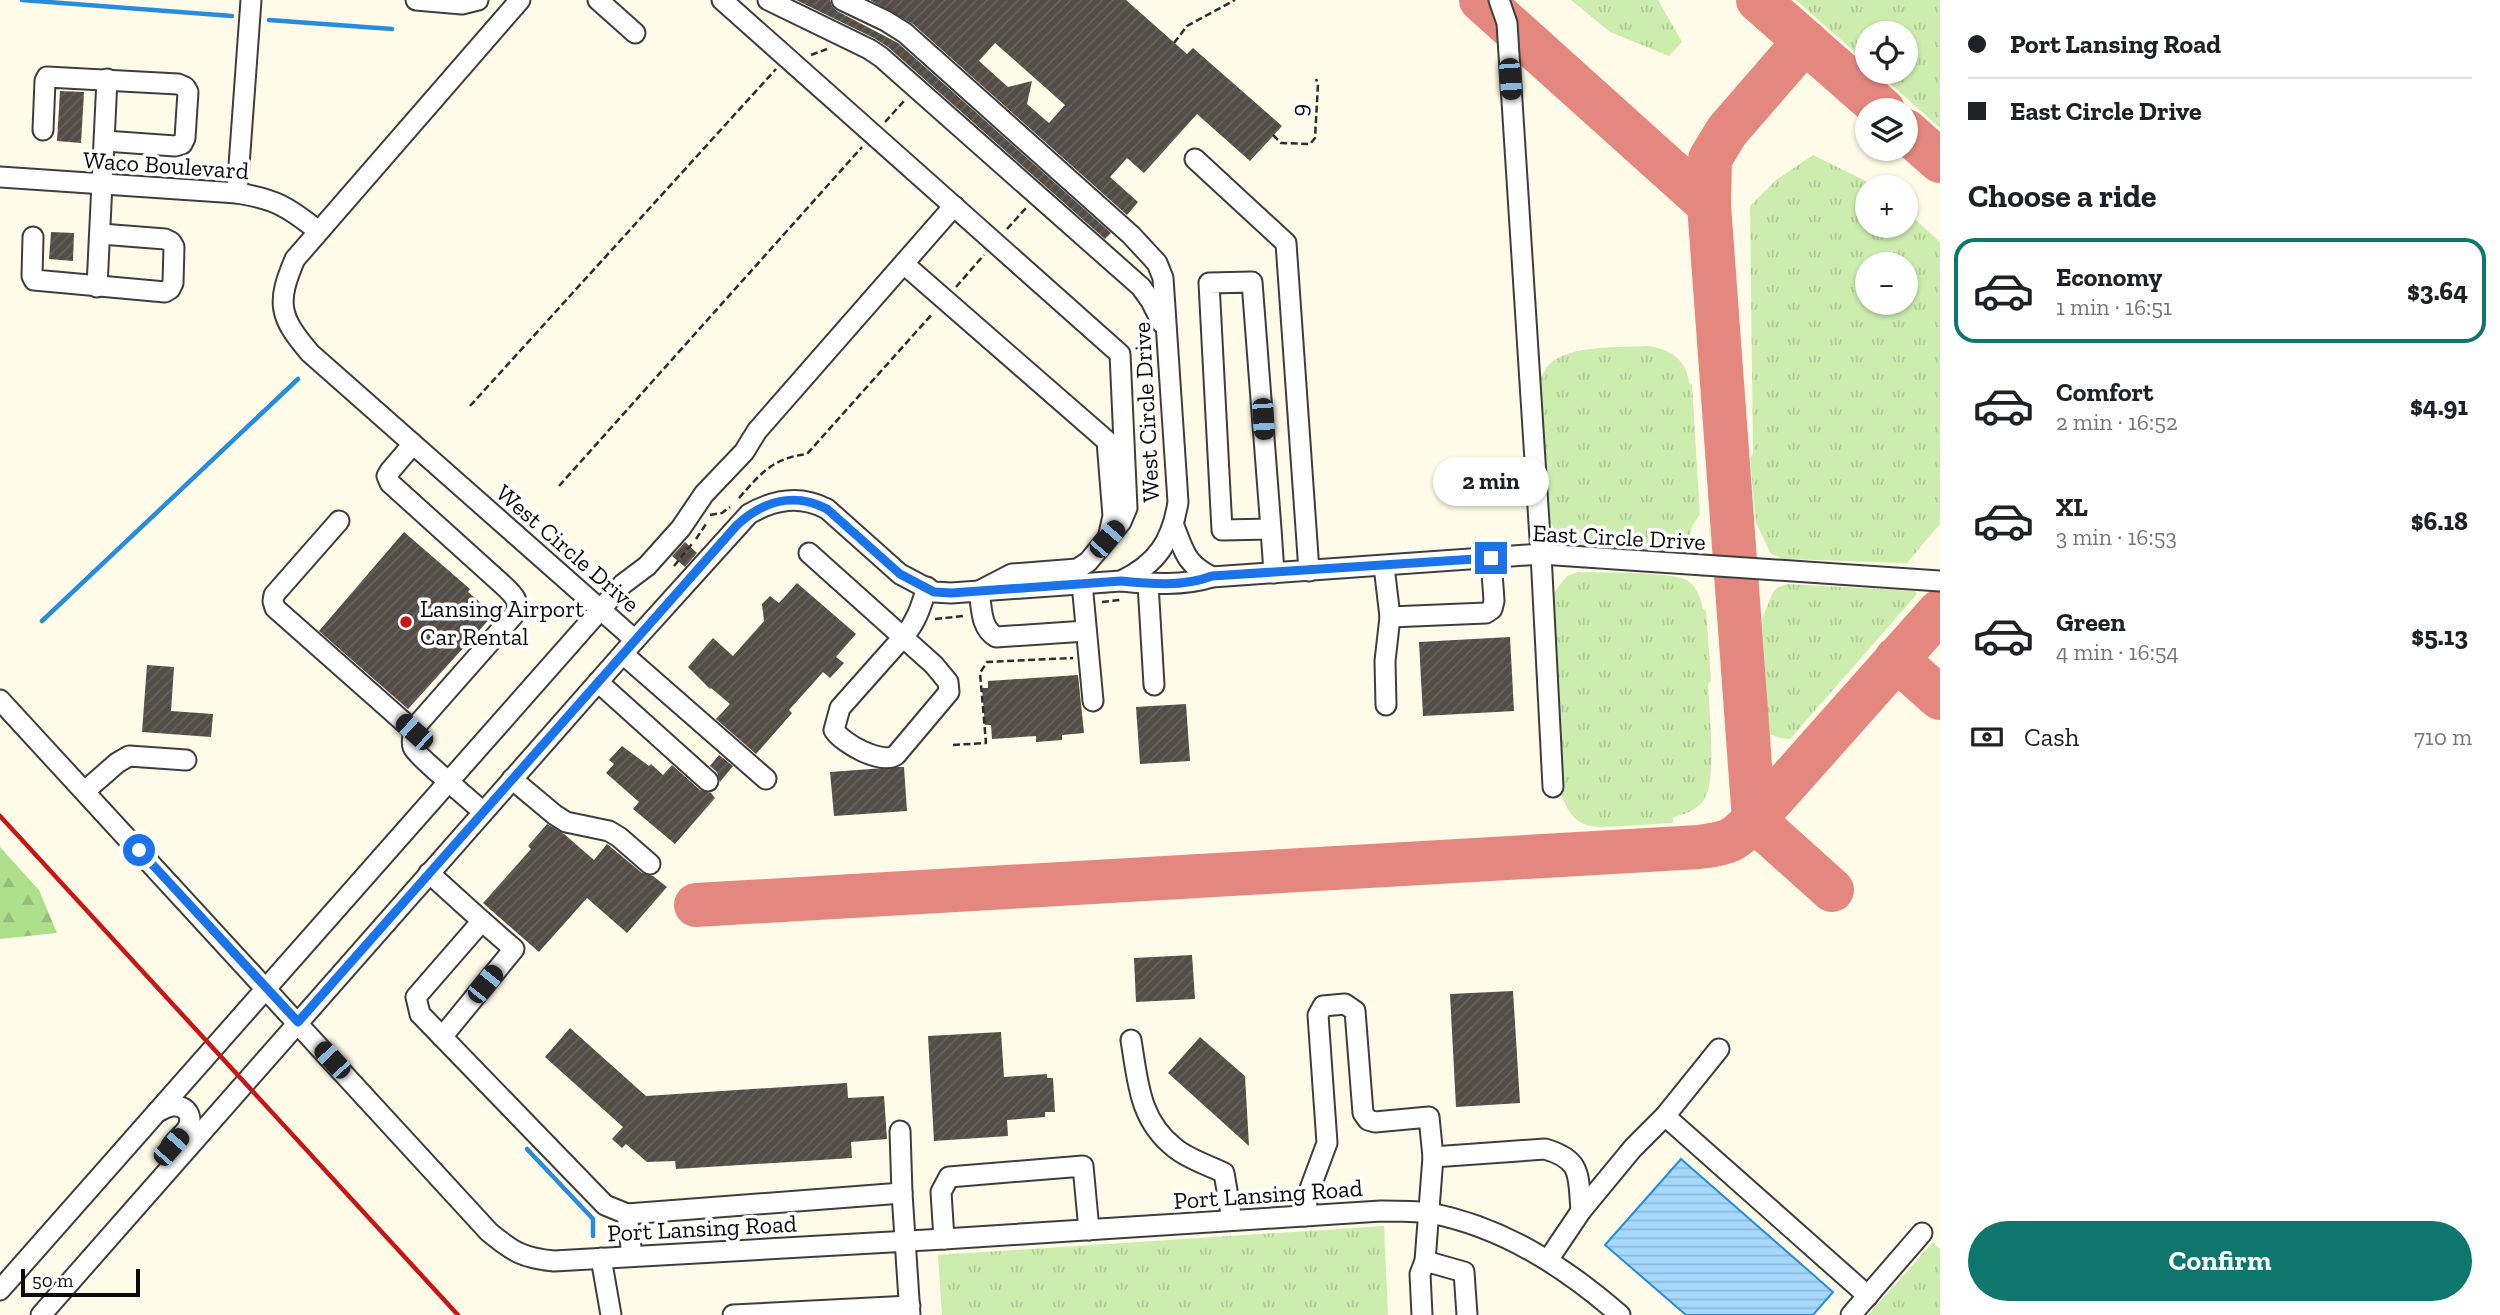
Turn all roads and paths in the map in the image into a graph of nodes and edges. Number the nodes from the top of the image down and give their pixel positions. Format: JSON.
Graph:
{"nodes":[{"id":1,"x":251,"y":0,"type":"edge"},
{"id":2,"x":416,"y":0,"type":"edge"},
{"id":3,"x":478,"y":0,"type":"edge"},
{"id":4,"x":520,"y":0,"type":"edge"},
{"id":5,"x":598,"y":0,"type":"edge"},
{"id":6,"x":722,"y":0,"type":"edge"},
{"id":7,"x":768,"y":0,"type":"edge"},
{"id":8,"x":842,"y":0,"type":"edge"},
{"id":9,"x":1235,"y":0,"type":"edge"},
{"id":10,"x":1499,"y":0,"type":"edge"},
{"id":11,"x":635,"y":33,"type":"dead end"},
{"id":12,"x":1174,"y":43,"type":"dead end"},
{"id":13,"x":771,"y":75,"type":"dead end"},
{"id":14,"x":107,"y":79,"type":"junction"},
{"id":15,"x":1316,"y":79,"type":"dead end"},
{"id":16,"x":916,"y":88,"type":"junction"},
{"id":17,"x":43,"y":130,"type":"dead end"},
{"id":18,"x":873,"y":134,"type":"junction"},
{"id":19,"x":1273,"y":135,"type":"dead end"},
{"id":20,"x":105,"y":141,"type":"junction"},
{"id":21,"x":1195,"y":159,"type":"dead end"},
{"id":22,"x":0,"y":177,"type":"edge"},
{"id":23,"x":103,"y":184,"type":"junction"},
{"id":24,"x":237,"y":193,"type":"junction"},
{"id":25,"x":1037,"y":195,"type":"junction"},
{"id":26,"x":954,"y":206,"type":"junction"},
{"id":27,"x":317,"y":230,"type":"junction"},
{"id":28,"x":101,"y":234,"type":"junction"},
{"id":29,"x":33,"y":237,"type":"dead end"},
{"id":30,"x":995,"y":243,"type":"junction"},
{"id":31,"x":904,"y":264,"type":"junction"},
{"id":32,"x":97,"y":287,"type":"junction"},
{"id":33,"x":944,"y":301,"type":"junction"},
{"id":34,"x":1166,"y":331,"type":"junction"},
{"id":35,"x":470,"y":406,"type":"dead end"},
{"id":36,"x":413,"y":444,"type":"junction"},
{"id":37,"x":559,"y":485,"type":"dead end"},
{"id":38,"x":339,"y":521,"type":"dead end"},
{"id":39,"x":1174,"y":526,"type":"junction"},
{"id":40,"x":1271,"y":529,"type":"junction"},
{"id":41,"x":1107,"y":539,"type":"junction"},
{"id":42,"x":809,"y":553,"type":"dead end"},
{"id":43,"x":1541,"y":554,"type":"junction"},
{"id":44,"x":1491,"y":558,"type":"junction"},
{"id":45,"x":674,"y":566,"type":"dead end"},
{"id":46,"x":1384,"y":566,"type":"junction"},
{"id":47,"x":1310,"y":571,"type":"junction"},
{"id":48,"x":1274,"y":573,"type":"junction"},
{"id":49,"x":1212,"y":576,"type":"junction"},
{"id":50,"x":1121,"y":581,"type":"junction"},
{"id":51,"x":1940,"y":581,"type":"edge"},
{"id":52,"x":1082,"y":583,"type":"junction"},
{"id":53,"x":1148,"y":584,"type":"junction"},
{"id":54,"x":927,"y":587,"type":"junction"},
{"id":55,"x":979,"y":591,"type":"junction"},
{"id":56,"x":602,"y":609,"type":"junction"},
{"id":57,"x":1390,"y":617,"type":"junction"},
{"id":58,"x":1081,"y":631,"type":"junction"},
{"id":59,"x":904,"y":636,"type":"junction"},
{"id":60,"x":629,"y":647,"type":"junction"},
{"id":61,"x":598,"y":682,"type":"junction"},
{"id":62,"x":1154,"y":685,"type":"dead end"},
{"id":63,"x":0,"y":699,"type":"edge"},
{"id":64,"x":1093,"y":701,"type":"dead end"},
{"id":65,"x":1386,"y":705,"type":"dead end"},
{"id":66,"x":414,"y":732,"type":"junction"},
{"id":67,"x":953,"y":745,"type":"dead end"},
{"id":68,"x":186,"y":761,"type":"dead end"},
{"id":69,"x":512,"y":779,"type":"junction"},
{"id":70,"x":766,"y":779,"type":"dead end"},
{"id":71,"x":449,"y":780,"type":"junction"},
{"id":72,"x":708,"y":781,"type":"dead end"},
{"id":73,"x":1553,"y":787,"type":"dead end"},
{"id":74,"x":85,"y":791,"type":"junction"},
{"id":75,"x":483,"y":812,"type":"junction"},
{"id":76,"x":650,"y":864,"type":"dead end"},
{"id":77,"x":429,"y":873,"type":"junction"},
{"id":78,"x":482,"y":921,"type":"junction"},
{"id":79,"x":267,"y":988,"type":"junction"},
{"id":80,"x":298,"y":1022,"type":"junction"},
{"id":81,"x":442,"y":1037,"type":"junction"},
{"id":82,"x":1131,"y":1040,"type":"dead end"},
{"id":83,"x":1719,"y":1049,"type":"dead end"},
{"id":84,"x":156,"y":1113,"type":"junction"},
{"id":85,"x":1665,"y":1116,"type":"junction"},
{"id":86,"x":900,"y":1130,"type":"dead end"},
{"id":87,"x":1433,"y":1157,"type":"junction"},
{"id":88,"x":902,"y":1193,"type":"junction"},
{"id":89,"x":1581,"y":1211,"type":"junction"},
{"id":90,"x":1428,"y":1213,"type":"junction"},
{"id":91,"x":627,"y":1214,"type":"junction"},
{"id":92,"x":1305,"y":1216,"type":"junction"},
{"id":93,"x":1232,"y":1220,"type":"junction"},
{"id":94,"x":1089,"y":1230,"type":"junction"},
{"id":95,"x":1922,"y":1233,"type":"dead end"},
{"id":96,"x":944,"y":1239,"type":"junction"},
{"id":97,"x":905,"y":1241,"type":"junction"},
{"id":98,"x":95,"y":1254,"type":"junction"},
{"id":99,"x":632,"y":1256,"type":"junction"},
{"id":100,"x":601,"y":1258,"type":"junction"},
{"id":101,"x":1548,"y":1260,"type":"junction"},
{"id":102,"x":1425,"y":1261,"type":"junction"},
{"id":103,"x":0,"y":1290,"type":"edge"},
{"id":104,"x":1868,"y":1296,"type":"junction"},
{"id":105,"x":910,"y":1310,"type":"edge"},
{"id":106,"x":41,"y":1315,"type":"edge"},
{"id":107,"x":611,"y":1315,"type":"edge"},
{"id":108,"x":733,"y":1315,"type":"edge"},
{"id":109,"x":1422,"y":1315,"type":"edge"},
{"id":110,"x":1467,"y":1315,"type":"edge"},
{"id":111,"x":1620,"y":1315,"type":"edge"},
{"id":112,"x":1851,"y":1315,"type":"edge"}],
"edges":[{"from":1,"to":24,"type":"street"},
{"from":2,"to":3,"type":"street"},
{"from":4,"to":27,"type":"street","name":"West Circle Drive"},
{"from":5,"to":11,"type":"street"},
{"from":6,"to":18,"type":"street"},
{"from":7,"to":16,"type":"street"},
{"from":8,"to":34,"type":"street","name":"West Circle Drive"},
{"from":9,"to":12,"type":"path"},
{"from":10,"to":43,"type":"street"},
{"from":13,"to":35,"type":"path"},
{"from":14,"to":17,"type":"street"},
{"from":14,"to":20,"type":"street"},
{"from":14,"to":20,"type":"street"},
{"from":15,"to":19,"type":"path","name":"9"},
{"from":16,"to":18,"type":"path"},
{"from":16,"to":25,"type":"street"},
{"from":18,"to":26,"type":"street"},
{"from":18,"to":37,"type":"path"},
{"from":20,"to":23,"type":"street"},
{"from":21,"to":47,"type":"street"},
{"from":22,"to":23,"type":"street","name":"Waco Boulevard"},
{"from":23,"to":24,"type":"street","name":"Waco Boulevard"},
{"from":23,"to":28,"type":"street"},
{"from":24,"to":27,"type":"street","name":"Waco Boulevard"},
{"from":25,"to":30,"type":"path"},
{"from":25,"to":34,"type":"street"},
{"from":26,"to":30,"type":"street"},
{"from":26,"to":31,"type":"street"},
{"from":27,"to":36,"type":"street","name":"West Circle Drive"},
{"from":28,"to":32,"type":"street"},
{"from":28,"to":32,"type":"street"},
{"from":29,"to":32,"type":"street"},
{"from":30,"to":33,"type":"path"},
{"from":30,"to":41,"type":"street"},
{"from":31,"to":33,"type":"street"},
{"from":31,"to":56,"type":"street"},
{"from":33,"to":41,"type":"street"},
{"from":33,"to":45,"type":"path"},
{"from":34,"to":39,"type":"street","name":"West Circle Drive"},
{"from":36,"to":56,"type":"street","name":"West Circle Drive"},
{"from":36,"to":66,"type":"street"},
{"from":38,"to":66,"type":"street"},
{"from":39,"to":49,"type":"street"},
{"from":39,"to":50,"type":"street","name":"West Circle Drive"},
{"from":40,"to":40,"type":"street"},
{"from":40,"to":48,"type":"street"},
{"from":41,"to":55,"type":"street"},
{"from":42,"to":59,"type":"street"},
{"from":43,"to":44,"type":"street","name":"East Circle Drive"},
{"from":43,"to":51,"type":"street","name":"East Circle Drive"},
{"from":43,"to":73,"type":"street"},
{"from":44,"to":46,"type":"street","name":"East Circle Drive"},
{"from":44,"to":57,"type":"street"},
{"from":46,"to":47,"type":"street","name":"East Circle Drive"},
{"from":46,"to":57,"type":"street"},
{"from":47,"to":48,"type":"street","name":"East Circle Drive"},
{"from":48,"to":49,"type":"street","name":"East Circle Drive"},
{"from":49,"to":53,"type":"street","name":"East Circle Drive"},
{"from":50,"to":52,"type":"street","name":"West Circle Drive"},
{"from":50,"to":53,"type":"street","name":"East Circle Drive"},
{"from":52,"to":55,"type":"street","name":"West Circle Drive"},
{"from":52,"to":58,"type":"street"},
{"from":53,"to":62,"type":"street"},
{"from":54,"to":55,"type":"street","name":"West Circle Drive"},
{"from":54,"to":59,"type":"street"},
{"from":54,"to":60,"type":"street","name":"West Circle Drive"},
{"from":55,"to":58,"type":"street"},
{"from":56,"to":60,"type":"street","name":"West Circle Drive"},
{"from":56,"to":71,"type":"street"},
{"from":57,"to":65,"type":"street"},
{"from":58,"to":64,"type":"street"},
{"from":58,"to":67,"type":"path"},
{"from":59,"to":59,"type":"street"},
{"from":60,"to":61,"type":"street"},
{"from":60,"to":70,"type":"street"},
{"from":61,"to":69,"type":"street"},
{"from":61,"to":72,"type":"street"},
{"from":63,"to":74,"type":"street","name":"Port Lansing Road"},
{"from":66,"to":71,"type":"street"},
{"from":68,"to":74,"type":"street"},
{"from":69,"to":75,"type":"street"},
{"from":69,"to":76,"type":"street"},
{"from":71,"to":75,"type":"street"},
{"from":71,"to":79,"type":"street"},
{"from":74,"to":79,"type":"street","name":"Port Lansing Road"},
{"from":75,"to":77,"type":"street"},
{"from":77,"to":78,"type":"street"},
{"from":77,"to":80,"type":"street"},
{"from":78,"to":81,"type":"street"},
{"from":78,"to":81,"type":"street"},
{"from":79,"to":80,"type":"street","name":"Port Lansing Road"},
{"from":79,"to":84,"type":"street"},
{"from":80,"to":98,"type":"street"},
{"from":80,"to":100,"type":"street","name":"Port Lansing Road"},
{"from":81,"to":91,"type":"street"},
{"from":82,"to":93,"type":"street"},
{"from":83,"to":85,"type":"street"},
{"from":84,"to":98,"type":"street"},
{"from":84,"to":103,"type":"street"},
{"from":85,"to":89,"type":"street"},
{"from":85,"to":104,"type":"street"},
{"from":86,"to":88,"type":"street"},
{"from":87,"to":89,"type":"street"},
{"from":87,"to":90,"type":"street"},
{"from":87,"to":92,"type":"street"},
{"from":88,"to":91,"type":"street"},
{"from":88,"to":97,"type":"street"},
{"from":89,"to":101,"type":"street"},
{"from":90,"to":92,"type":"street","name":"Port Lansing Road"},
{"from":90,"to":101,"type":"street","name":"Port Lansing Road"},
{"from":90,"to":102,"type":"street"},
{"from":91,"to":99,"type":"street"},
{"from":92,"to":93,"type":"street","name":"Port Lansing Road"},
{"from":93,"to":94,"type":"street","name":"Port Lansing Road"},
{"from":94,"to":96,"type":"street","name":"Port Lansing Road"},
{"from":94,"to":96,"type":"street"},
{"from":95,"to":104,"type":"street"},
{"from":96,"to":97,"type":"street","name":"Port Lansing Road"},
{"from":97,"to":99,"type":"street","name":"Port Lansing Road"},
{"from":97,"to":105,"type":"street"},
{"from":98,"to":106,"type":"street"},
{"from":99,"to":100,"type":"street","name":"Port Lansing Road"},
{"from":100,"to":107,"type":"street"},
{"from":101,"to":111,"type":"street","name":"Port Lansing Road"},
{"from":102,"to":109,"type":"street"},
{"from":102,"to":110,"type":"street"},
{"from":104,"to":112,"type":"street"},
{"from":105,"to":108,"type":"street"}]}
